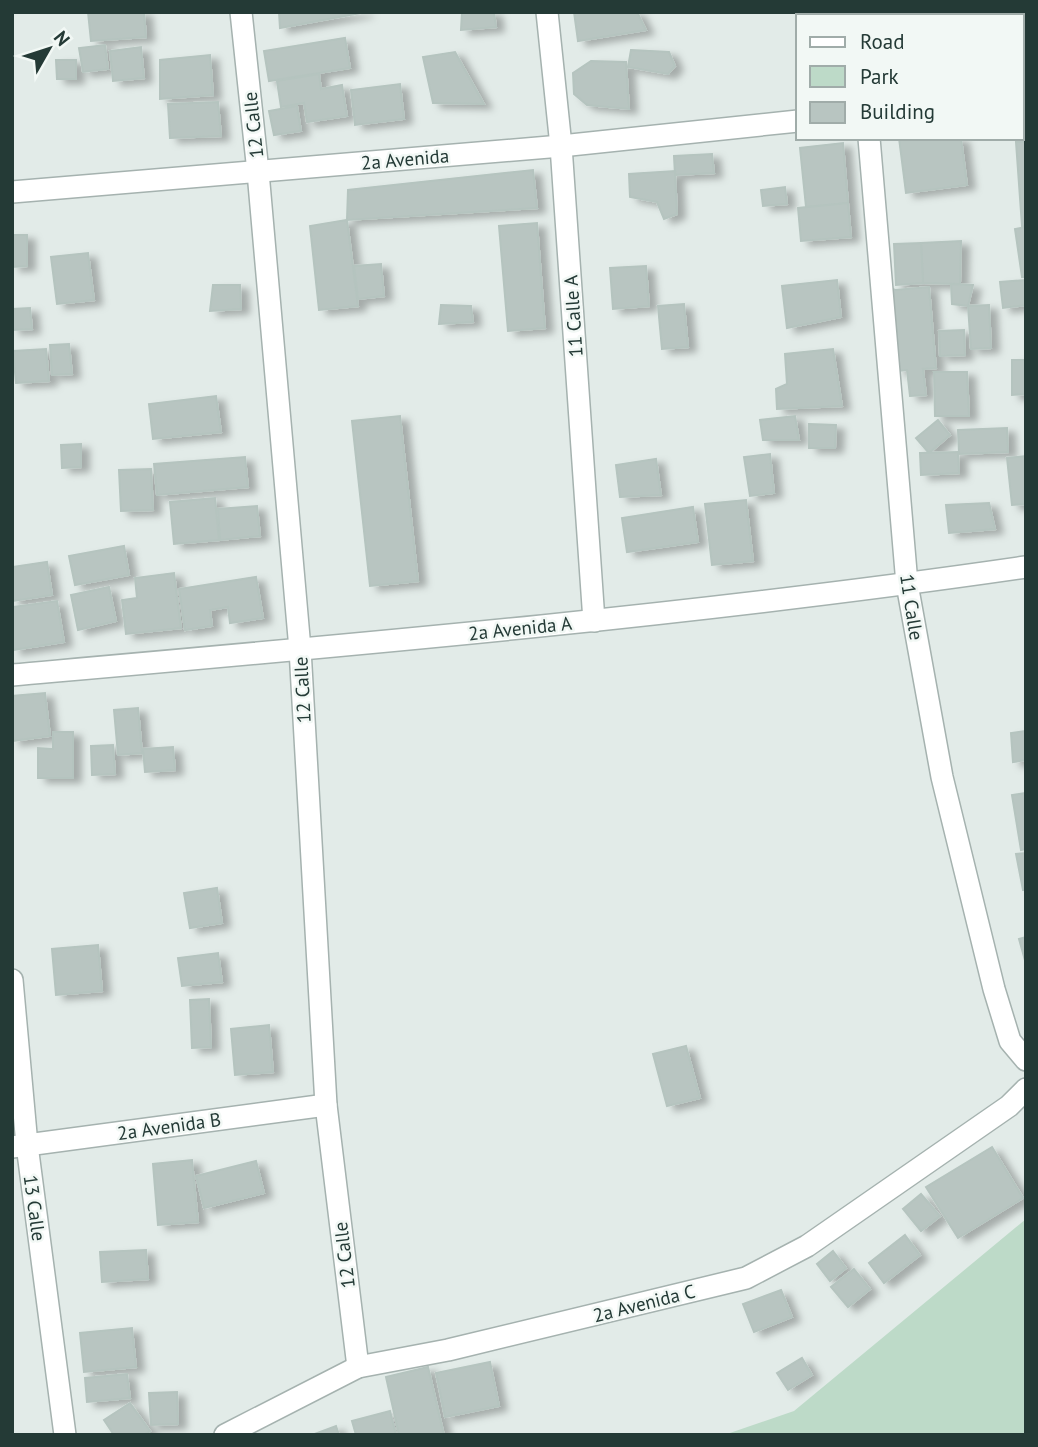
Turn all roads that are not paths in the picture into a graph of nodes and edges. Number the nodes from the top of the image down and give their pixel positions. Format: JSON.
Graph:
{"nodes":[{"id":1,"x":241,"y":12,"type":"edge"},
{"id":2,"x":547,"y":12,"type":"edge"},
{"id":3,"x":796,"y":121,"type":"edge"},
{"id":4,"x":869,"y":140,"type":"edge"},
{"id":5,"x":561,"y":146,"type":"junction"},
{"id":6,"x":258,"y":172,"type":"junction"},
{"id":7,"x":12,"y":192,"type":"edge"},
{"id":8,"x":1026,"y":567,"type":"edge"},
{"id":9,"x":907,"y":584,"type":"junction"},
{"id":10,"x":594,"y":621,"type":"junction"},
{"id":11,"x":300,"y":649,"type":"junction"},
{"id":12,"x":12,"y":675,"type":"edge"},
{"id":13,"x":12,"y":979,"type":"edge"},
{"id":14,"x":1026,"y":1060,"type":"edge"},
{"id":15,"x":1026,"y":1089,"type":"edge"},
{"id":16,"x":326,"y":1105,"type":"junction"},
{"id":17,"x":19,"y":1146,"type":"edge"},
{"id":18,"x":358,"y":1367,"type":"junction"},
{"id":19,"x":65,"y":1435,"type":"edge"},
{"id":20,"x":225,"y":1435,"type":"edge"}],
"edges":[{"from":1,"to":6,"type":"street","name":"12 Calle"},
{"from":2,"to":5,"type":"street","name":"11 Calle A"},
{"from":3,"to":5,"type":"street","name":"2a Avenida"},
{"from":4,"to":9,"type":"street","name":"11 Calle"},
{"from":5,"to":6,"type":"street","name":"2a Avenida"},
{"from":5,"to":10,"type":"street","name":"11 Calle A"},
{"from":6,"to":7,"type":"street","name":"2a Avenida"},
{"from":6,"to":11,"type":"street","name":"12 Calle"},
{"from":8,"to":9,"type":"street","name":"2a Avenida A"},
{"from":9,"to":10,"type":"street","name":"2a Avenida A"},
{"from":9,"to":14,"type":"street","name":"11 Calle"},
{"from":10,"to":11,"type":"street","name":"2a Avenida A"},
{"from":11,"to":12,"type":"street","name":"2a Avenida A"},
{"from":11,"to":16,"type":"street","name":"12 Calle"},
{"from":13,"to":17,"type":"street","name":"13 Calle"},
{"from":15,"to":18,"type":"street","name":"2a Avenida C"},
{"from":16,"to":17,"type":"street","name":"2a Avenida B"},
{"from":16,"to":18,"type":"street","name":"12 Calle"},
{"from":17,"to":19,"type":"street","name":"13 Calle"},
{"from":18,"to":20,"type":"street","name":"2a Avenida C"}]}
